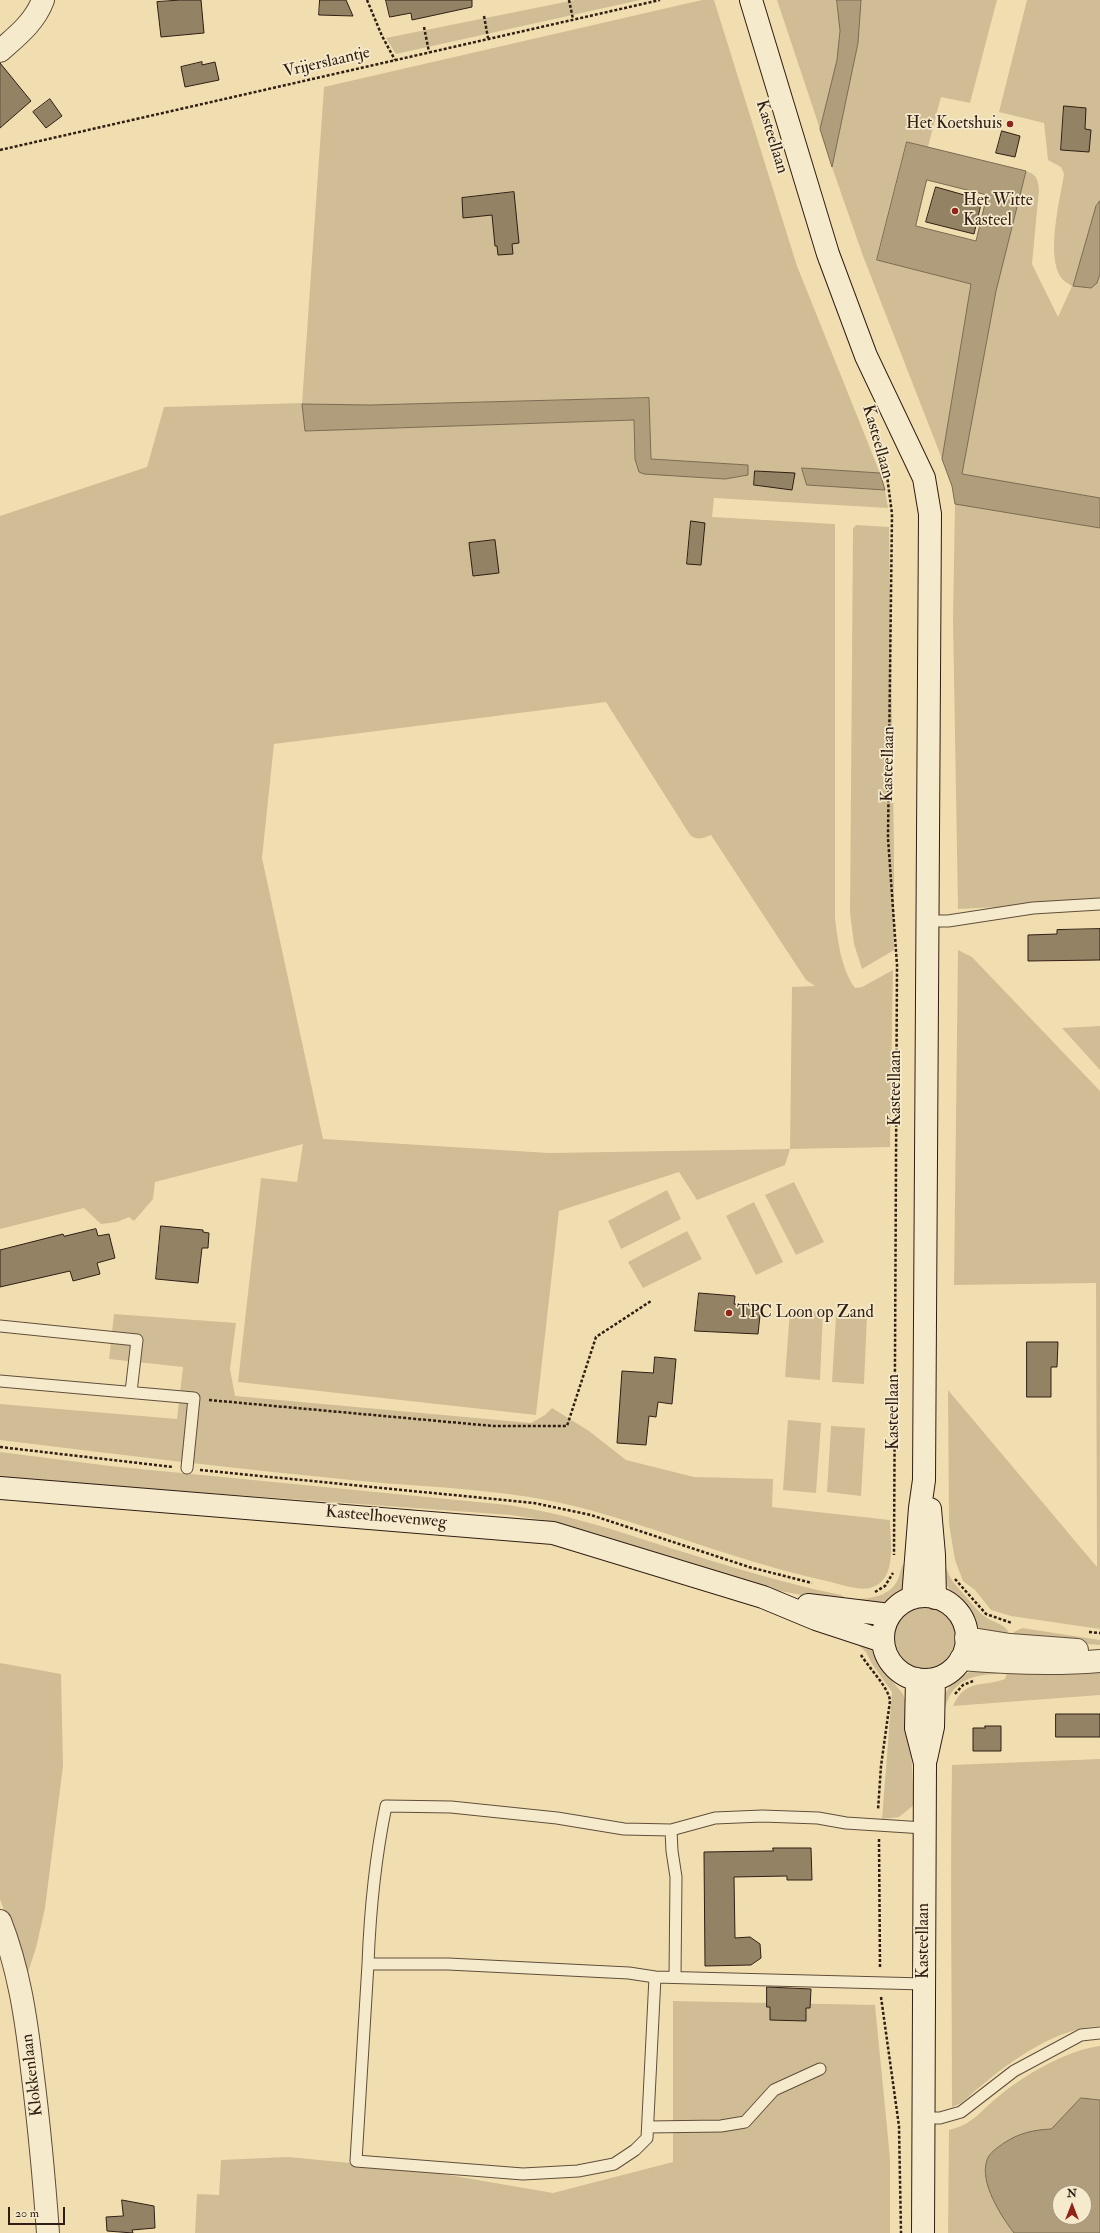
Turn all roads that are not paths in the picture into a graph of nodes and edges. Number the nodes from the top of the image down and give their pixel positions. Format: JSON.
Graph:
{"nodes":[{"id":1,"x":43,"y":0,"type":"edge"},
{"id":2,"x":751,"y":0,"type":"edge"},
{"id":3,"x":0,"y":51,"type":"edge"},
{"id":4,"x":1100,"y":904,"type":"edge"},
{"id":5,"x":929,"y":921,"type":"junction"},
{"id":6,"x":0,"y":1326,"type":"edge"},
{"id":7,"x":0,"y":1381,"type":"edge"},
{"id":8,"x":131,"y":1392,"type":"junction"},
{"id":9,"x":187,"y":1468,"type":"road end"},
{"id":10,"x":924,"y":1480,"type":"junction"},
{"id":11,"x":0,"y":1488,"type":"edge"},
{"id":12,"x":763,"y":1597,"type":"junction"},
{"id":13,"x":913,"y":1598,"type":"junction"},
{"id":14,"x":934,"y":1598,"type":"junction"},
{"id":15,"x":890,"y":1615,"type":"junction"},
{"id":16,"x":966,"y":1638,"type":"junction"},
{"id":17,"x":883,"y":1641,"type":"junction"},
{"id":18,"x":1100,"y":1651,"type":"edge"},
{"id":19,"x":961,"y":1659,"type":"junction"},
{"id":20,"x":1100,"y":1661,"type":"edge"},
{"id":21,"x":926,"y":1679,"type":"junction"},
{"id":22,"x":924,"y":1828,"type":"junction"},
{"id":23,"x":671,"y":1830,"type":"junction"},
{"id":24,"x":0,"y":1921,"type":"edge"},
{"id":25,"x":368,"y":1964,"type":"junction"},
{"id":26,"x":655,"y":1977,"type":"junction"},
{"id":27,"x":675,"y":1977,"type":"junction"},
{"id":28,"x":924,"y":1984,"type":"junction"},
{"id":29,"x":1100,"y":2033,"type":"edge"},
{"id":30,"x":820,"y":2069,"type":"dead end"},
{"id":31,"x":923,"y":2118,"type":"junction"},
{"id":32,"x":648,"y":2127,"type":"junction"},
{"id":33,"x":48,"y":2233,"type":"edge"},
{"id":34,"x":923,"y":2233,"type":"edge"}],
"edges":[{"from":1,"to":3,"type":"street"},
{"from":2,"to":5,"type":"street","name":"Kasteellaan"},
{"from":4,"to":5,"type":"lane"},
{"from":5,"to":10,"type":"street","name":"Kasteellaan"},
{"from":6,"to":8,"type":"lane"},
{"from":7,"to":8,"type":"lane"},
{"from":8,"to":9,"type":"lane"},
{"from":10,"to":13,"type":"street","name":"Kasteellaan"},
{"from":10,"to":14,"type":"street","name":"Kasteellaan"},
{"from":11,"to":12,"type":"street","name":"Kasteelhoevenweg"},
{"from":12,"to":15,"type":"street","name":"Kasteelhoevenweg"},
{"from":12,"to":17,"type":"street","name":"Kasteelhoevenweg"},
{"from":13,"to":14,"type":"street"},
{"from":13,"to":15,"type":"street"},
{"from":14,"to":16,"type":"street"},
{"from":15,"to":17,"type":"street"},
{"from":16,"to":18,"type":"street"},
{"from":16,"to":19,"type":"street"},
{"from":17,"to":21,"type":"street"},
{"from":19,"to":20,"type":"street"},
{"from":19,"to":21,"type":"street"},
{"from":21,"to":22,"type":"street","name":"Kasteellaan"},
{"from":22,"to":23,"type":"lane"},
{"from":22,"to":28,"type":"street","name":"Kasteellaan"},
{"from":23,"to":25,"type":"lane"},
{"from":23,"to":27,"type":"lane"},
{"from":24,"to":33,"type":"street","name":"Klokkenlaan"},
{"from":25,"to":26,"type":"lane"},
{"from":25,"to":32,"type":"lane"},
{"from":26,"to":27,"type":"lane"},
{"from":26,"to":32,"type":"lane"},
{"from":27,"to":28,"type":"lane"},
{"from":28,"to":31,"type":"street","name":"Kasteellaan"},
{"from":29,"to":31,"type":"lane"},
{"from":30,"to":32,"type":"lane"},
{"from":31,"to":34,"type":"street","name":"Kasteellaan"}]}
